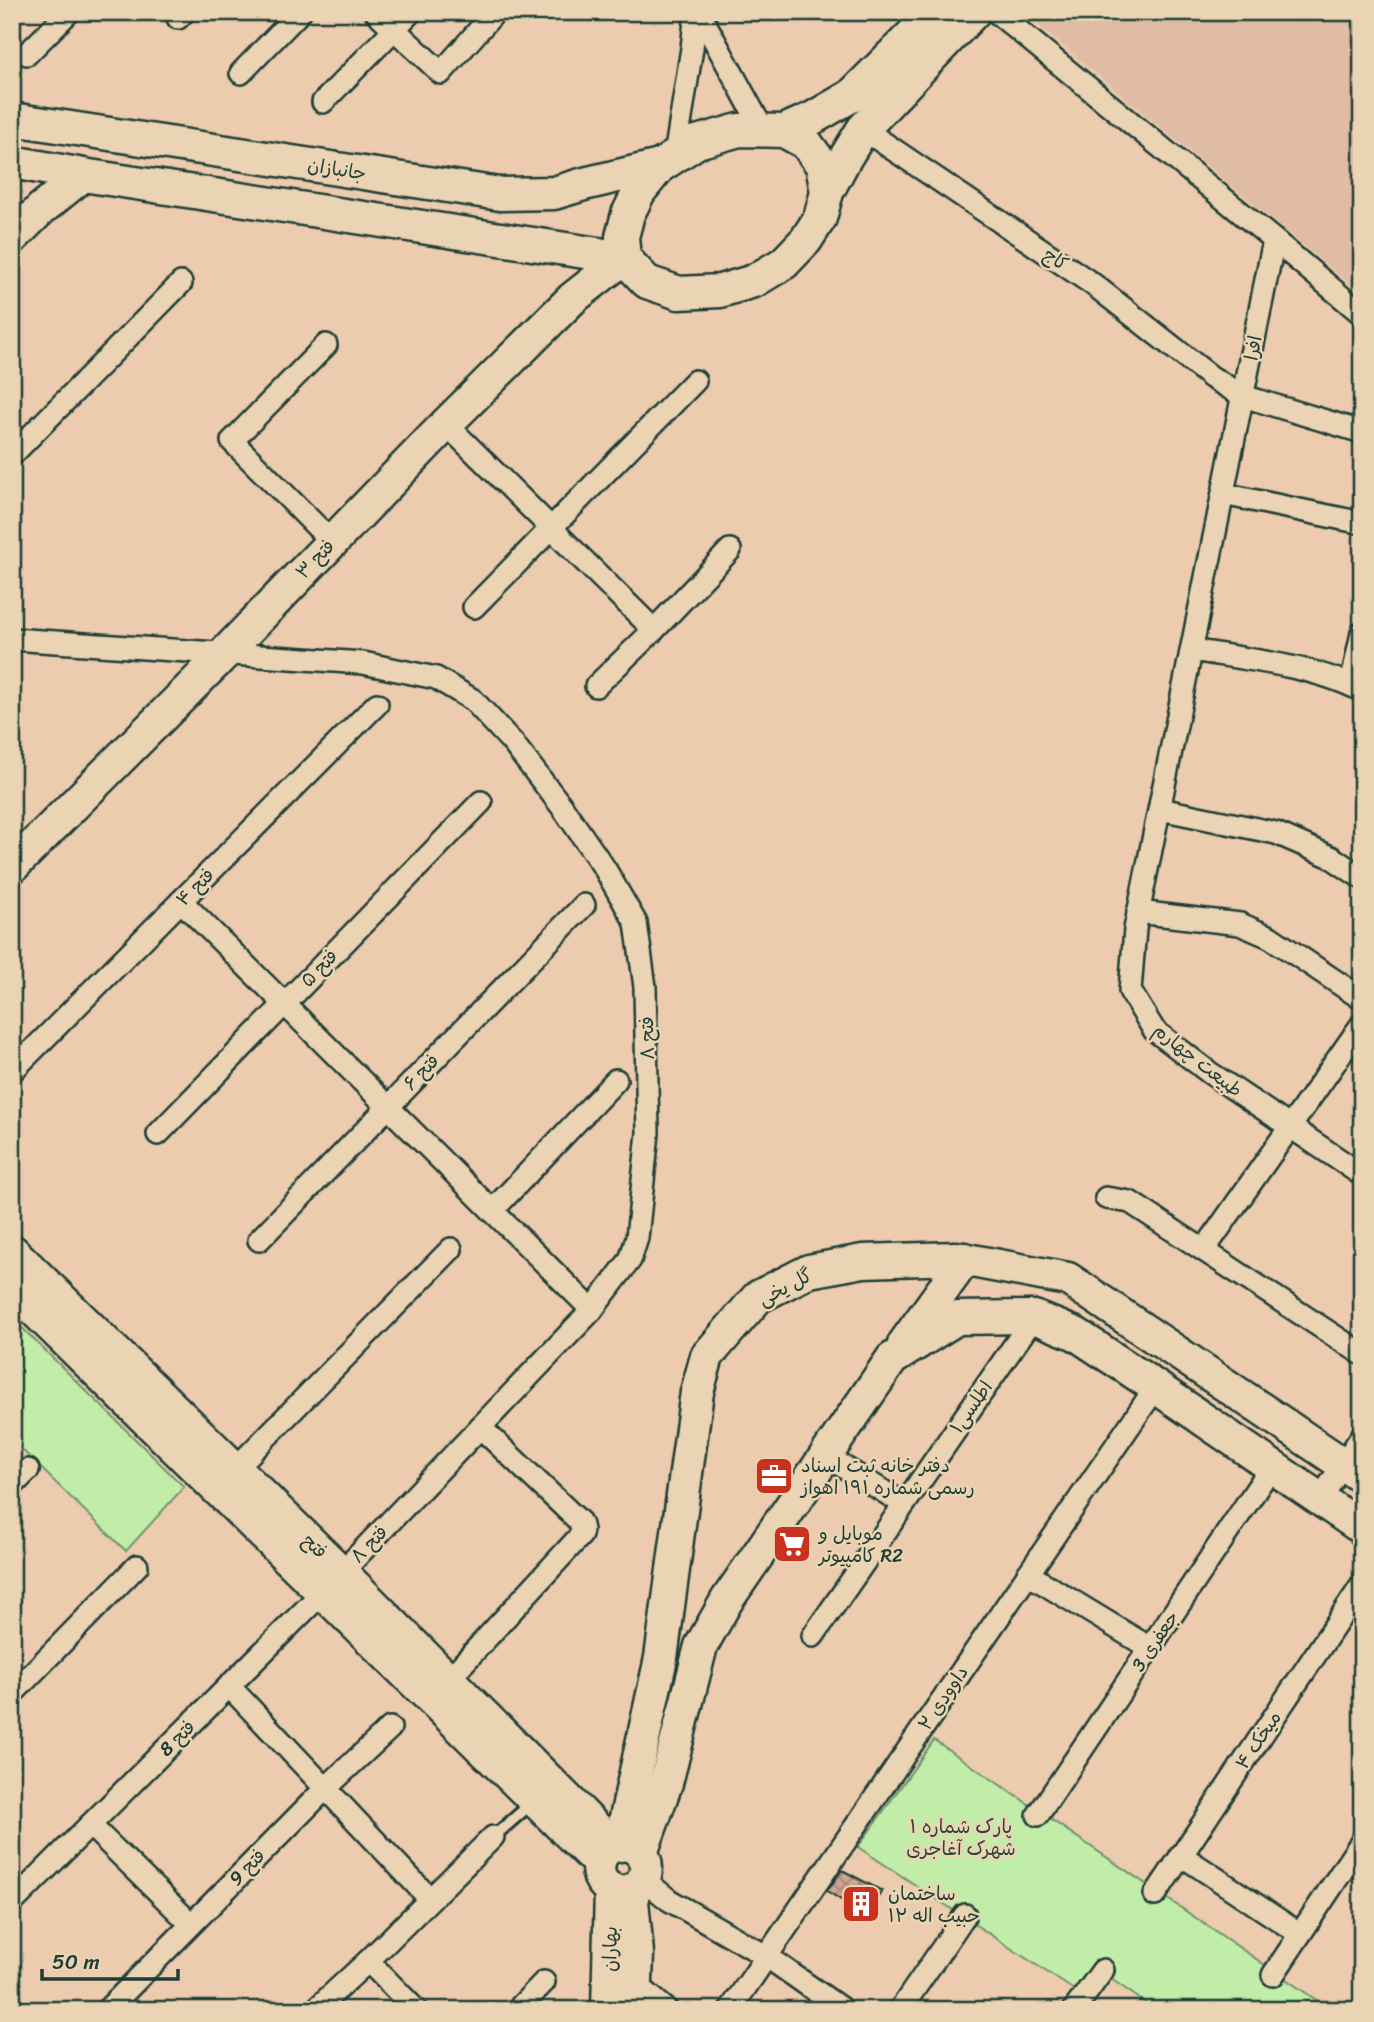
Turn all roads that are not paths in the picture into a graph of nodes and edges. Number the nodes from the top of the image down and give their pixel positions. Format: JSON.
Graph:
{"nodes":[{"id":1,"x":69,"y":12,"type":"edge"},
{"id":2,"x":300,"y":12,"type":"edge"},
{"id":3,"x":376,"y":12,"type":"edge"},
{"id":4,"x":411,"y":12,"type":"edge"},
{"id":5,"x":495,"y":12,"type":"edge"},
{"id":6,"x":698,"y":12,"type":"edge"},
{"id":7,"x":935,"y":12,"type":"edge"},
{"id":8,"x":974,"y":12,"type":"edge"},
{"id":9,"x":996,"y":12,"type":"edge"},
{"id":10,"x":394,"y":30,"type":"junction"},
{"id":11,"x":27,"y":54,"type":"dead end"},
{"id":12,"x":241,"y":73,"type":"dead end"},
{"id":13,"x":323,"y":102,"type":"dead end"},
{"id":14,"x":12,"y":118,"type":"edge"},
{"id":15,"x":863,"y":129,"type":"junction"},
{"id":16,"x":773,"y":131,"type":"junction"},
{"id":17,"x":667,"y":161,"type":"junction"},
{"id":18,"x":12,"y":162,"type":"edge"},
{"id":19,"x":83,"y":175,"type":"junction"},
{"id":20,"x":827,"y":192,"type":"junction"},
{"id":21,"x":12,"y":238,"type":"edge"},
{"id":22,"x":1274,"y":240,"type":"junction"},
{"id":23,"x":624,"y":258,"type":"junction"},
{"id":24,"x":181,"y":283,"type":"dead end"},
{"id":25,"x":1362,"y":314,"type":"edge"},
{"id":26,"x":326,"y":345,"type":"dead end"},
{"id":27,"x":695,"y":381,"type":"dead end"},
{"id":28,"x":1243,"y":396,"type":"junction"},
{"id":29,"x":446,"y":424,"type":"junction"},
{"id":30,"x":1362,"y":432,"type":"edge"},
{"id":31,"x":12,"y":456,"type":"edge"},
{"id":32,"x":1223,"y":494,"type":"junction"},
{"id":33,"x":1362,"y":523,"type":"edge"},
{"id":34,"x":551,"y":528,"type":"junction"},
{"id":35,"x":332,"y":542,"type":"junction"},
{"id":36,"x":730,"y":550,"type":"dead end"},
{"id":37,"x":474,"y":607,"type":"dead end"},
{"id":38,"x":654,"y":630,"type":"junction"},
{"id":39,"x":1362,"y":633,"type":"edge"},
{"id":40,"x":12,"y":639,"type":"edge"},
{"id":41,"x":1192,"y":650,"type":"junction"},
{"id":42,"x":225,"y":653,"type":"junction"},
{"id":43,"x":596,"y":686,"type":"dead end"},
{"id":44,"x":1356,"y":688,"type":"edge"},
{"id":45,"x":377,"y":704,"type":"dead end"},
{"id":46,"x":481,"y":802,"type":"dead end"},
{"id":47,"x":1160,"y":809,"type":"junction"},
{"id":48,"x":12,"y":867,"type":"edge"},
{"id":49,"x":1362,"y":878,"type":"edge"},
{"id":50,"x":181,"y":901,"type":"junction"},
{"id":51,"x":583,"y":905,"type":"dead end"},
{"id":52,"x":1138,"y":912,"type":"junction"},
{"id":53,"x":1362,"y":999,"type":"edge"},
{"id":54,"x":285,"y":1003,"type":"junction"},
{"id":55,"x":1362,"y":1024,"type":"edge"},
{"id":56,"x":12,"y":1071,"type":"edge"},
{"id":57,"x":616,"y":1080,"type":"dead end"},
{"id":58,"x":388,"y":1107,"type":"junction"},
{"id":59,"x":1290,"y":1127,"type":"junction"},
{"id":60,"x":158,"y":1133,"type":"dead end"},
{"id":61,"x":1362,"y":1175,"type":"edge"},
{"id":62,"x":1106,"y":1198,"type":"dead end"},
{"id":63,"x":492,"y":1210,"type":"junction"},
{"id":64,"x":259,"y":1240,"type":"dead end"},
{"id":65,"x":451,"y":1249,"type":"dead end"},
{"id":66,"x":1204,"y":1250,"type":"junction"},
{"id":67,"x":12,"y":1251,"type":"edge"},
{"id":68,"x":965,"y":1259,"type":"junction"},
{"id":69,"x":12,"y":1288,"type":"edge"},
{"id":70,"x":592,"y":1310,"type":"junction"},
{"id":71,"x":1034,"y":1317,"type":"junction"},
{"id":72,"x":1362,"y":1354,"type":"edge"},
{"id":73,"x":892,"y":1359,"type":"junction"},
{"id":74,"x":1156,"y":1387,"type":"junction"},
{"id":75,"x":480,"y":1427,"type":"junction"},
{"id":76,"x":1362,"y":1436,"type":"edge"},
{"id":77,"x":826,"y":1455,"type":"junction"},
{"id":78,"x":1272,"y":1466,"type":"junction"},
{"id":79,"x":236,"y":1469,"type":"junction"},
{"id":80,"x":28,"y":1470,"type":"dead end"},
{"id":81,"x":1352,"y":1470,"type":"edge"},
{"id":82,"x":12,"y":1486,"type":"edge"},
{"id":83,"x":1320,"y":1499,"type":"junction"},
{"id":84,"x":904,"y":1504,"type":"junction"},
{"id":85,"x":1362,"y":1528,"type":"edge"},
{"id":86,"x":136,"y":1566,"type":"dead end"},
{"id":87,"x":1028,"y":1574,"type":"junction"},
{"id":88,"x":332,"y":1583,"type":"junction"},
{"id":89,"x":1362,"y":1585,"type":"edge"},
{"id":90,"x":813,"y":1636,"type":"dead end"},
{"id":91,"x":1150,"y":1648,"type":"junction"},
{"id":92,"x":448,"y":1680,"type":"junction"},
{"id":93,"x":229,"y":1686,"type":"junction"},
{"id":94,"x":12,"y":1694,"type":"edge"},
{"id":95,"x":390,"y":1728,"type":"dead end"},
{"id":96,"x":326,"y":1788,"type":"junction"},
{"id":97,"x":534,"y":1801,"type":"junction"},
{"id":98,"x":1038,"y":1815,"type":"dead end"},
{"id":99,"x":90,"y":1825,"type":"junction"},
{"id":100,"x":494,"y":1837,"type":"joint"},
{"id":101,"x":1362,"y":1841,"type":"edge"},
{"id":102,"x":1181,"y":1855,"type":"junction"},
{"id":103,"x":623,"y":1866,"type":"junction"},
{"id":104,"x":1155,"y":1895,"type":"dead end"},
{"id":105,"x":430,"y":1899,"type":"junction"},
{"id":106,"x":12,"y":1903,"type":"edge"},
{"id":107,"x":965,"y":1915,"type":"dead end"},
{"id":108,"x":191,"y":1924,"type":"junction"},
{"id":109,"x":1300,"y":1934,"type":"junction"},
{"id":110,"x":766,"y":1956,"type":"junction"},
{"id":111,"x":368,"y":1961,"type":"junction"},
{"id":112,"x":1102,"y":1970,"type":"dead end"},
{"id":113,"x":1273,"y":1975,"type":"dead end"},
{"id":114,"x":544,"y":1982,"type":"dead end"},
{"id":115,"x":635,"y":1996,"type":"edge"},
{"id":116,"x":107,"y":2010,"type":"edge"},
{"id":117,"x":315,"y":2010,"type":"edge"},
{"id":118,"x":416,"y":2010,"type":"edge"},
{"id":119,"x":517,"y":2010,"type":"edge"},
{"id":120,"x":608,"y":2010,"type":"edge"},
{"id":121,"x":667,"y":2010,"type":"edge"},
{"id":122,"x":730,"y":2010,"type":"edge"},
{"id":123,"x":843,"y":2010,"type":"edge"},
{"id":124,"x":900,"y":2010,"type":"edge"},
{"id":125,"x":1074,"y":2010,"type":"edge"}],
"edges":[{"from":1,"to":11,"type":"street"},
{"from":2,"to":12,"type":"street"},
{"from":3,"to":10,"type":"street"},
{"from":4,"to":10,"type":"street"},
{"from":5,"to":10,"type":"street"},
{"from":6,"to":16,"type":"street"},
{"from":6,"to":17,"type":"street"},
{"from":7,"to":16,"type":"street"},
{"from":8,"to":15,"type":"street"},
{"from":9,"to":22,"type":"street"},
{"from":10,"to":13,"type":"street"},
{"from":14,"to":17,"type":"street","name":"جانبازان"},
{"from":15,"to":20,"type":"street"},
{"from":15,"to":28,"type":"street","name":"کاج"},
{"from":16,"to":17,"type":"street"},
{"from":16,"to":20,"type":"street"},
{"from":17,"to":23,"type":"street"},
{"from":18,"to":19,"type":"street"},
{"from":19,"to":21,"type":"street"},
{"from":19,"to":23,"type":"street"},
{"from":20,"to":23,"type":"street"},
{"from":22,"to":25,"type":"street"},
{"from":22,"to":28,"type":"street","name":"افرا"},
{"from":23,"to":29,"type":"street","name":"فتح ۳"},
{"from":24,"to":31,"type":"street"},
{"from":26,"to":35,"type":"street"},
{"from":27,"to":34,"type":"street"},
{"from":28,"to":30,"type":"street","name":"کاج"},
{"from":28,"to":32,"type":"street","name":"افرا"},
{"from":29,"to":34,"type":"street"},
{"from":29,"to":35,"type":"street","name":"فتح ۳"},
{"from":32,"to":33,"type":"street"},
{"from":32,"to":41,"type":"street","name":"افرا"},
{"from":34,"to":37,"type":"street"},
{"from":34,"to":38,"type":"street"},
{"from":35,"to":42,"type":"street","name":"فتح ۳"},
{"from":36,"to":38,"type":"street"},
{"from":38,"to":43,"type":"street"},
{"from":39,"to":44,"type":"street"},
{"from":40,"to":42,"type":"street","name":"فتح ۸"},
{"from":41,"to":44,"type":"street"},
{"from":41,"to":47,"type":"street","name":"افرا"},
{"from":42,"to":48,"type":"street","name":"فتح ۳"},
{"from":42,"to":70,"type":"street","name":"فتح ۸"},
{"from":45,"to":50,"type":"street","name":"فتح ۴"},
{"from":46,"to":54,"type":"street","name":"فتح ۵"},
{"from":47,"to":49,"type":"street"},
{"from":47,"to":52,"type":"street","name":"طبیعت چهارم"},
{"from":50,"to":54,"type":"street"},
{"from":50,"to":56,"type":"street","name":"فتح ۴"},
{"from":51,"to":58,"type":"street","name":"فتح ۶"},
{"from":52,"to":53,"type":"street"},
{"from":52,"to":59,"type":"street","name":"طبیعت چهارم"},
{"from":54,"to":58,"type":"street"},
{"from":54,"to":60,"type":"street","name":"فتح ۵"},
{"from":55,"to":59,"type":"street"},
{"from":57,"to":63,"type":"street"},
{"from":58,"to":63,"type":"street"},
{"from":58,"to":64,"type":"street","name":"فتح ۶"},
{"from":59,"to":61,"type":"street","name":"طبیعت چهارم"},
{"from":59,"to":66,"type":"street"},
{"from":62,"to":66,"type":"street"},
{"from":63,"to":70,"type":"street"},
{"from":65,"to":79,"type":"street"},
{"from":66,"to":72,"type":"street"},
{"from":67,"to":79,"type":"street","name":"فتح"},
{"from":68,"to":73,"type":"street"},
{"from":68,"to":81,"type":"street","name":"گل یخی"},
{"from":68,"to":103,"type":"street","name":"گل یخی"},
{"from":69,"to":88,"type":"street","name":"فتح"},
{"from":70,"to":75,"type":"street","name":"فتح ۸"},
{"from":71,"to":73,"type":"street"},
{"from":71,"to":74,"type":"street"},
{"from":71,"to":84,"type":"street","name":"اطلسی۱"},
{"from":73,"to":77,"type":"street"},
{"from":74,"to":78,"type":"street"},
{"from":74,"to":87,"type":"street","name":"داوودی ۲"},
{"from":75,"to":88,"type":"street","name":"فتح ۸"},
{"from":75,"to":92,"type":"street"},
{"from":76,"to":81,"type":"street"},
{"from":77,"to":84,"type":"street"},
{"from":77,"to":103,"type":"street"},
{"from":78,"to":83,"type":"street"},
{"from":78,"to":91,"type":"street","name":"3 جعفری"},
{"from":79,"to":88,"type":"street","name":"فتح"},
{"from":80,"to":82,"type":"street"},
{"from":81,"to":83,"type":"street"},
{"from":83,"to":85,"type":"street"},
{"from":84,"to":90,"type":"street","name":"اطلسی۱"},
{"from":86,"to":94,"type":"street"},
{"from":87,"to":91,"type":"street"},
{"from":87,"to":110,"type":"street","name":"داوودی ۲"},
{"from":88,"to":92,"type":"street","name":"فتح"},
{"from":88,"to":93,"type":"street","name":"فتح 8"},
{"from":88,"to":97,"type":"street","name":"فتح"},
{"from":89,"to":102,"type":"street","name":"میخک ۴"},
{"from":91,"to":98,"type":"street","name":"3 جعفری"},
{"from":92,"to":103,"type":"street","name":"فتح"},
{"from":93,"to":96,"type":"street"},
{"from":93,"to":99,"type":"street","name":"فتح 8"},
{"from":95,"to":96,"type":"street","name":"فتح 9"},
{"from":96,"to":105,"type":"street"},
{"from":96,"to":108,"type":"street","name":"فتح 9"},
{"from":97,"to":100,"type":"lane"},
{"from":97,"to":103,"type":"street","name":"فتح"},
{"from":99,"to":106,"type":"street","name":"فتح 8"},
{"from":99,"to":108,"type":"street"},
{"from":100,"to":105,"type":"street"},
{"from":101,"to":109,"type":"street"},
{"from":102,"to":104,"type":"street","name":"میخک ۴"},
{"from":102,"to":109,"type":"street"},
{"from":103,"to":110,"type":"street"},
{"from":103,"to":115,"type":"street","name":"بهاران"},
{"from":103,"to":120,"type":"street","name":"بهاران"},
{"from":105,"to":111,"type":"street"},
{"from":107,"to":124,"type":"street"},
{"from":108,"to":116,"type":"street","name":"فتح 9"},
{"from":109,"to":113,"type":"street"},
{"from":110,"to":122,"type":"street","name":"داوودی ۲"},
{"from":110,"to":123,"type":"street"},
{"from":111,"to":117,"type":"street"},
{"from":111,"to":118,"type":"street"},
{"from":112,"to":125,"type":"street"},
{"from":114,"to":119,"type":"street"},
{"from":115,"to":121,"type":"street"}]}
